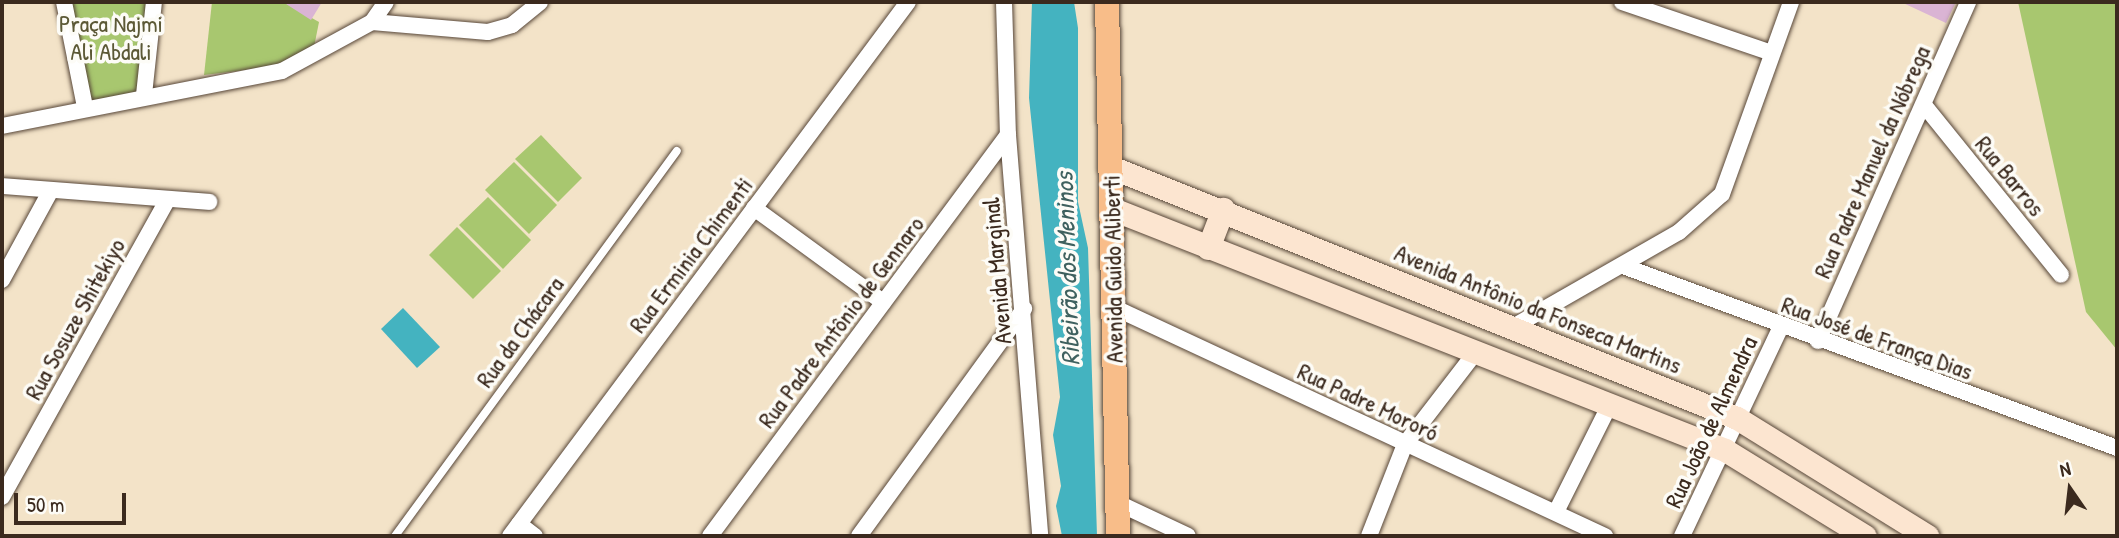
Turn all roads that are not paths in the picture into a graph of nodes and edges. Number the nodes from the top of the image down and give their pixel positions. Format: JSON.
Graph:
{"nodes":[{"id":1,"x":64,"y":2,"type":"edge"},
{"id":2,"x":154,"y":2,"type":"edge"},
{"id":3,"x":386,"y":2,"type":"edge"},
{"id":4,"x":540,"y":2,"type":"edge"},
{"id":5,"x":908,"y":2,"type":"edge"},
{"id":6,"x":1004,"y":2,"type":"edge"},
{"id":7,"x":1107,"y":2,"type":"edge"},
{"id":8,"x":1622,"y":2,"type":"edge"},
{"id":9,"x":1791,"y":2,"type":"edge"},
{"id":10,"x":1968,"y":2,"type":"edge"},
{"id":11,"x":372,"y":22,"type":"junction"},
{"id":12,"x":1772,"y":53,"type":"junction"},
{"id":13,"x":144,"y":94,"type":"junction"},
{"id":14,"x":1924,"y":105,"type":"junction"},
{"id":15,"x":85,"y":107,"type":"junction"},
{"id":16,"x":2,"y":126,"type":"edge"},
{"id":17,"x":1008,"y":135,"type":"junction"},
{"id":18,"x":677,"y":151,"type":"dead end"},
{"id":19,"x":1111,"y":167,"type":"junction"},
{"id":20,"x":2,"y":186,"type":"edge"},
{"id":21,"x":51,"y":190,"type":"junction"},
{"id":22,"x":168,"y":199,"type":"junction"},
{"id":23,"x":209,"y":202,"type":"dead end"},
{"id":24,"x":754,"y":208,"type":"junction"},
{"id":25,"x":1110,"y":208,"type":"junction"},
{"id":26,"x":1223,"y":209,"type":"junction"},
{"id":27,"x":1208,"y":248,"type":"junction"},
{"id":28,"x":1623,"y":266,"type":"junction"},
{"id":29,"x":2061,"y":275,"type":"dead end"},
{"id":30,"x":2,"y":280,"type":"edge"},
{"id":31,"x":883,"y":302,"type":"junction"},
{"id":32,"x":1113,"y":307,"type":"junction"},
{"id":33,"x":1024,"y":309,"type":"junction"},
{"id":34,"x":1513,"y":327,"type":"junction"},
{"id":35,"x":1781,"y":327,"type":"junction"},
{"id":36,"x":1818,"y":341,"type":"junction"},
{"id":37,"x":1475,"y":353,"type":"junction"},
{"id":38,"x":1611,"y":404,"type":"junction"},
{"id":39,"x":1737,"y":418,"type":"junction"},
{"id":40,"x":1405,"y":444,"type":"junction"},
{"id":41,"x":2117,"y":448,"type":"edge"},
{"id":42,"x":1725,"y":450,"type":"junction"},
{"id":43,"x":2,"y":497,"type":"edge"},
{"id":44,"x":1118,"y":503,"type":"junction"},
{"id":45,"x":1556,"y":512,"type":"junction"},
{"id":46,"x":515,"y":530,"type":"edge"},
{"id":47,"x":395,"y":536,"type":"edge"},
{"id":48,"x":535,"y":536,"type":"edge"},
{"id":49,"x":710,"y":536,"type":"edge"},
{"id":50,"x":859,"y":536,"type":"edge"},
{"id":51,"x":1040,"y":536,"type":"edge"},
{"id":52,"x":1118,"y":536,"type":"edge"},
{"id":53,"x":1188,"y":536,"type":"edge"},
{"id":54,"x":1369,"y":536,"type":"edge"},
{"id":55,"x":1605,"y":536,"type":"edge"},
{"id":56,"x":1682,"y":536,"type":"edge"},
{"id":57,"x":1865,"y":536,"type":"edge"},
{"id":58,"x":1927,"y":536,"type":"edge"}],
"edges":[{"from":1,"to":15,"type":"street"},
{"from":2,"to":13,"type":"street"},
{"from":3,"to":11,"type":"street"},
{"from":4,"to":11,"type":"street"},
{"from":5,"to":24,"type":"street","name":"Rua Erminia Chimenti"},
{"from":6,"to":17,"type":"street","name":"Avenida Marginal"},
{"from":7,"to":19,"type":"main road","name":"Avenida Guido Aliberti"},
{"from":8,"to":12,"type":"street"},
{"from":9,"to":12,"type":"street"},
{"from":10,"to":14,"type":"street","name":"Rua Padre Manuel da Nóbrega"},
{"from":11,"to":13,"type":"street"},
{"from":12,"to":28,"type":"street"},
{"from":13,"to":15,"type":"street"},
{"from":14,"to":29,"type":"street","name":"Rua Barros"},
{"from":14,"to":36,"type":"street","name":"Rua Padre Manuel da Nóbrega"},
{"from":15,"to":16,"type":"street"},
{"from":17,"to":31,"type":"street","name":"Rua Padre Antônio de Gennaro"},
{"from":17,"to":33,"type":"street","name":"Avenida Marginal"},
{"from":18,"to":47,"type":"lane","name":"Rua da Chácara"},
{"from":19,"to":25,"type":"main road","name":"Avenida Guido Aliberti"},
{"from":19,"to":26,"type":"street","name":"Avenida Antônio da Fonseca Martins"},
{"from":20,"to":21,"type":"street"},
{"from":21,"to":22,"type":"street"},
{"from":21,"to":30,"type":"street"},
{"from":22,"to":23,"type":"street"},
{"from":22,"to":43,"type":"street","name":"Rua Sosuze Shitekiyo"},
{"from":24,"to":31,"type":"street"},
{"from":24,"to":46,"type":"street","name":"Rua Erminia Chimenti"},
{"from":25,"to":27,"type":"street"},
{"from":25,"to":32,"type":"main road","name":"Avenida Guido Aliberti"},
{"from":26,"to":27,"type":"street"},
{"from":26,"to":34,"type":"street","name":"Avenida Antônio da Fonseca Martins"},
{"from":27,"to":37,"type":"street"},
{"from":28,"to":34,"type":"street"},
{"from":28,"to":35,"type":"street","name":"Rua José de França Dias"},
{"from":31,"to":49,"type":"street","name":"Rua Padre Antônio de Gennaro"},
{"from":32,"to":40,"type":"street","name":"Rua Padre Mororó"},
{"from":32,"to":44,"type":"main road","name":"Avenida Guido Aliberti"},
{"from":33,"to":50,"type":"street"},
{"from":33,"to":51,"type":"street","name":"Avenida Marginal"},
{"from":34,"to":39,"type":"street","name":"Avenida Antônio da Fonseca Martins"},
{"from":35,"to":36,"type":"street","name":"Rua José de França Dias"},
{"from":35,"to":39,"type":"street","name":"Rua João de Almendra"},
{"from":36,"to":41,"type":"street","name":"Rua José de França Dias"},
{"from":37,"to":38,"type":"street"},
{"from":37,"to":40,"type":"street"},
{"from":38,"to":42,"type":"street"},
{"from":38,"to":45,"type":"street"},
{"from":39,"to":42,"type":"street","name":"Rua João de Almendra"},
{"from":39,"to":58,"type":"street","name":"Avenida Antônio da Fonseca Martins"},
{"from":40,"to":45,"type":"street","name":"Rua Padre Mororó"},
{"from":40,"to":54,"type":"street"},
{"from":42,"to":56,"type":"street","name":"Rua João de Almendra"},
{"from":42,"to":57,"type":"street"},
{"from":44,"to":52,"type":"main road","name":"Avenida Guido Aliberti"},
{"from":44,"to":53,"type":"street"},
{"from":45,"to":55,"type":"street","name":"Rua Padre Mororó"},
{"from":46,"to":48,"type":"street"}]}
